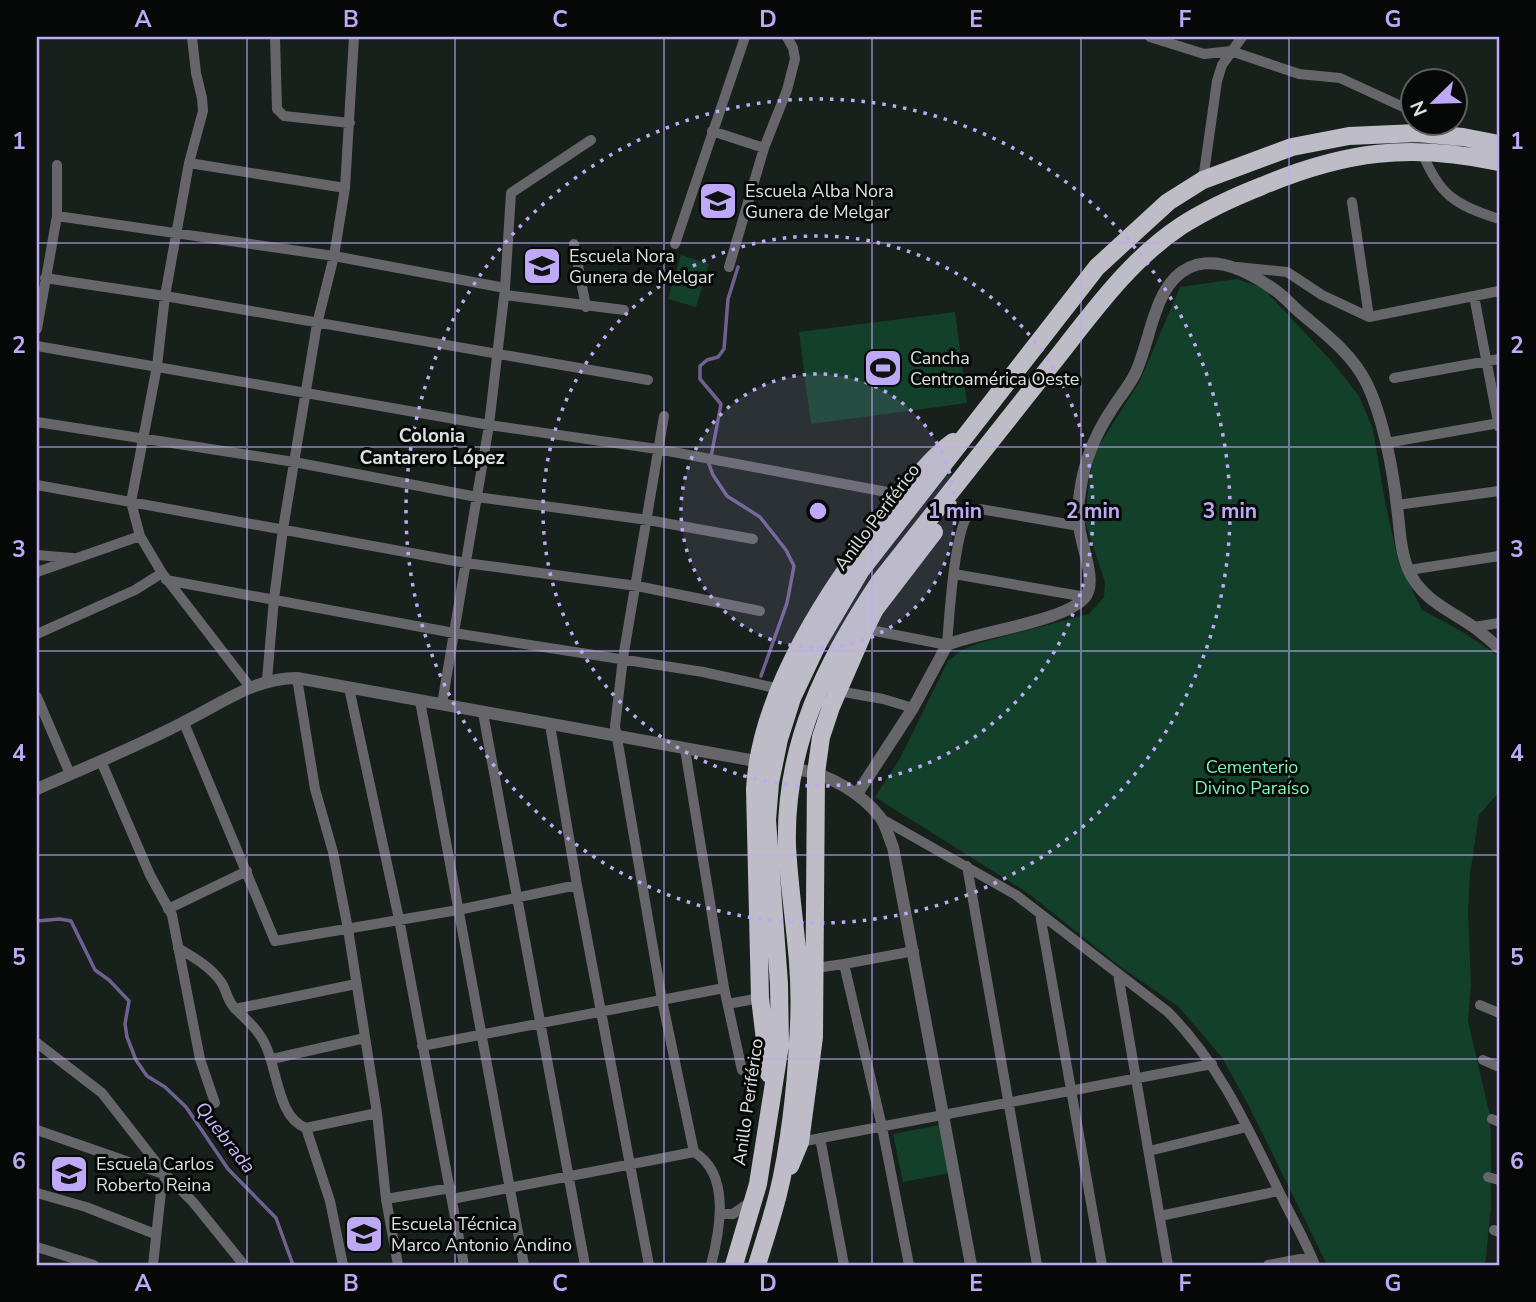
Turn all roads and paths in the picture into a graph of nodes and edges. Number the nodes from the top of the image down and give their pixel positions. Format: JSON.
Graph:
{"nodes":[{"id":1,"x":192,"y":37,"type":"edge"},
{"id":2,"x":275,"y":37,"type":"edge"},
{"id":3,"x":354,"y":37,"type":"edge"},
{"id":4,"x":745,"y":37,"type":"edge"},
{"id":5,"x":788,"y":37,"type":"edge"},
{"id":6,"x":1150,"y":37,"type":"edge"},
{"id":7,"x":1242,"y":37,"type":"edge"},
{"id":8,"x":1231,"y":51,"type":"junction"},
{"id":9,"x":1400,"y":106,"type":"edge"},
{"id":10,"x":350,"y":122,"type":"junction"},
{"id":11,"x":712,"y":131,"type":"junction"},
{"id":12,"x":1463,"y":137,"type":"joint"},
{"id":13,"x":591,"y":141,"type":"dead end"},
{"id":14,"x":1499,"y":144,"type":"edge"},
{"id":15,"x":764,"y":148,"type":"junction"},
{"id":16,"x":1422,"y":152,"type":"junction"},
{"id":17,"x":1499,"y":162,"type":"edge"},
{"id":18,"x":189,"y":163,"type":"junction"},
{"id":19,"x":57,"y":165,"type":"dead end"},
{"id":20,"x":1203,"y":180,"type":"junction"},
{"id":21,"x":345,"y":188,"type":"junction"},
{"id":22,"x":1352,"y":202,"type":"dead end"},
{"id":23,"x":57,"y":216,"type":"junction"},
{"id":24,"x":1499,"y":219,"type":"edge"},
{"id":25,"x":177,"y":232,"type":"junction"},
{"id":26,"x":574,"y":244,"type":"dead end"},
{"id":27,"x":675,"y":244,"type":"dead end"},
{"id":28,"x":334,"y":256,"type":"junction"},
{"id":29,"x":1234,"y":266,"type":"junction"},
{"id":30,"x":729,"y":267,"type":"dead end"},
{"id":31,"x":45,"y":278,"type":"junction"},
{"id":32,"x":505,"y":291,"type":"junction"},
{"id":33,"x":1499,"y":291,"type":"edge"},
{"id":34,"x":165,"y":296,"type":"junction"},
{"id":35,"x":1474,"y":296,"type":"junction"},
{"id":36,"x":586,"y":307,"type":"junction"},
{"id":37,"x":624,"y":310,"type":"dead end"},
{"id":38,"x":1369,"y":317,"type":"junction"},
{"id":39,"x":317,"y":324,"type":"junction"},
{"id":40,"x":37,"y":329,"type":"edge"},
{"id":41,"x":37,"y":346,"type":"edge"},
{"id":42,"x":498,"y":353,"type":"junction"},
{"id":43,"x":1499,"y":359,"type":"edge"},
{"id":44,"x":1487,"y":361,"type":"junction"},
{"id":45,"x":158,"y":366,"type":"junction"},
{"id":46,"x":1394,"y":379,"type":"dead end"},
{"id":47,"x":648,"y":380,"type":"dead end"},
{"id":48,"x":307,"y":392,"type":"junction"},
{"id":49,"x":664,"y":416,"type":"dead end"},
{"id":50,"x":37,"y":422,"type":"edge"},
{"id":51,"x":1499,"y":424,"type":"edge"},
{"id":52,"x":489,"y":425,"type":"junction"},
{"id":53,"x":970,"y":430,"type":"junction"},
{"id":54,"x":993,"y":438,"type":"junction"},
{"id":55,"x":142,"y":439,"type":"junction"},
{"id":56,"x":1386,"y":443,"type":"junction"},
{"id":57,"x":657,"y":449,"type":"junction"},
{"id":58,"x":294,"y":462,"type":"junction"},
{"id":59,"x":37,"y":485,"type":"edge"},
{"id":60,"x":1499,"y":491,"type":"edge"},
{"id":61,"x":903,"y":495,"type":"junction"},
{"id":62,"x":477,"y":497,"type":"junction"},
{"id":63,"x":131,"y":502,"type":"junction"},
{"id":64,"x":1397,"y":505,"type":"junction"},
{"id":65,"x":648,"y":520,"type":"junction"},
{"id":66,"x":1079,"y":526,"type":"junction"},
{"id":67,"x":283,"y":529,"type":"junction"},
{"id":68,"x":140,"y":536,"type":"junction"},
{"id":69,"x":753,"y":539,"type":"dead end"},
{"id":70,"x":37,"y":555,"type":"edge"},
{"id":71,"x":1499,"y":556,"type":"edge"},
{"id":72,"x":79,"y":558,"type":"junction"},
{"id":73,"x":466,"y":563,"type":"junction"},
{"id":74,"x":1409,"y":570,"type":"junction"},
{"id":75,"x":37,"y":572,"type":"edge"},
{"id":76,"x":954,"y":574,"type":"junction"},
{"id":77,"x":164,"y":576,"type":"junction"},
{"id":78,"x":637,"y":586,"type":"junction"},
{"id":79,"x":1086,"y":597,"type":"junction"},
{"id":80,"x":274,"y":599,"type":"junction"},
{"id":81,"x":760,"y":611,"type":"dead end"},
{"id":82,"x":1499,"y":623,"type":"edge"},
{"id":83,"x":1474,"y":627,"type":"junction"},
{"id":84,"x":865,"y":629,"type":"junction"},
{"id":85,"x":454,"y":633,"type":"junction"},
{"id":86,"x":37,"y":634,"type":"edge"},
{"id":87,"x":947,"y":645,"type":"junction"},
{"id":88,"x":1499,"y":648,"type":"edge"},
{"id":89,"x":623,"y":658,"type":"junction"},
{"id":90,"x":297,"y":678,"type":"junction"},
{"id":91,"x":267,"y":680,"type":"junction"},
{"id":92,"x":250,"y":687,"type":"junction"},
{"id":93,"x":349,"y":688,"type":"junction"},
{"id":94,"x":780,"y":690,"type":"junction"},
{"id":95,"x":838,"y":691,"type":"junction"},
{"id":96,"x":420,"y":701,"type":"junction"},
{"id":97,"x":38,"y":703,"type":"edge"},
{"id":98,"x":442,"y":704,"type":"junction"},
{"id":99,"x":913,"y":708,"type":"junction"},
{"id":100,"x":483,"y":713,"type":"junction"},
{"id":101,"x":184,"y":723,"type":"junction"},
{"id":102,"x":550,"y":725,"type":"junction"},
{"id":103,"x":618,"y":738,"type":"junction"},
{"id":104,"x":685,"y":749,"type":"junction"},
{"id":105,"x":101,"y":761,"type":"junction"},
{"id":106,"x":759,"y":762,"type":"junction"},
{"id":107,"x":808,"y":771,"type":"junction"},
{"id":108,"x":70,"y":774,"type":"junction"},
{"id":109,"x":37,"y":789,"type":"edge"},
{"id":110,"x":857,"y":794,"type":"junction"},
{"id":111,"x":882,"y":819,"type":"junction"},
{"id":112,"x":967,"y":866,"type":"junction"},
{"id":113,"x":247,"y":871,"type":"junction"},
{"id":114,"x":577,"y":884,"type":"junction"},
{"id":115,"x":516,"y":897,"type":"junction"},
{"id":116,"x":168,"y":909,"type":"junction"},
{"id":117,"x":458,"y":910,"type":"junction"},
{"id":118,"x":1040,"y":915,"type":"junction"},
{"id":119,"x":399,"y":919,"type":"junction"},
{"id":120,"x":348,"y":929,"type":"junction"},
{"id":121,"x":178,"y":948,"type":"junction"},
{"id":122,"x":914,"y":951,"type":"junction"},
{"id":123,"x":844,"y":964,"type":"junction"},
{"id":124,"x":815,"y":968,"type":"junction"},
{"id":125,"x":1118,"y":974,"type":"junction"},
{"id":126,"x":356,"y":984,"type":"junction"},
{"id":127,"x":724,"y":988,"type":"junction"},
{"id":128,"x":760,"y":998,"type":"junction"},
{"id":129,"x":662,"y":1000,"type":"junction"},
{"id":130,"x":728,"y":1004,"type":"junction"},
{"id":131,"x":1480,"y":1004,"type":"dead end"},
{"id":132,"x":235,"y":1009,"type":"junction"},
{"id":133,"x":601,"y":1012,"type":"junction"},
{"id":134,"x":1499,"y":1013,"type":"edge"},
{"id":135,"x":540,"y":1025,"type":"junction"},
{"id":136,"x":482,"y":1035,"type":"junction"},
{"id":137,"x":365,"y":1038,"type":"junction"},
{"id":138,"x":38,"y":1046,"type":"edge"},
{"id":139,"x":422,"y":1046,"type":"junction"},
{"id":140,"x":272,"y":1059,"type":"junction"},
{"id":141,"x":1483,"y":1060,"type":"dead end"},
{"id":142,"x":1212,"y":1064,"type":"junction"},
{"id":143,"x":1499,"y":1067,"type":"edge"},
{"id":144,"x":742,"y":1070,"type":"dead end"},
{"id":145,"x":1136,"y":1079,"type":"junction"},
{"id":146,"x":1070,"y":1092,"type":"junction"},
{"id":147,"x":772,"y":1100,"type":"junction"},
{"id":148,"x":1009,"y":1101,"type":"junction"},
{"id":149,"x":215,"y":1103,"type":"dead end"},
{"id":150,"x":377,"y":1113,"type":"junction"},
{"id":151,"x":944,"y":1116,"type":"junction"},
{"id":152,"x":882,"y":1127,"type":"junction"},
{"id":153,"x":1247,"y":1127,"type":"junction"},
{"id":154,"x":306,"y":1128,"type":"junction"},
{"id":155,"x":37,"y":1130,"type":"edge"},
{"id":156,"x":820,"y":1138,"type":"junction"},
{"id":157,"x":800,"y":1142,"type":"junction"},
{"id":158,"x":694,"y":1152,"type":"junction"},
{"id":159,"x":1149,"y":1152,"type":"junction"},
{"id":160,"x":631,"y":1165,"type":"junction"},
{"id":161,"x":166,"y":1175,"type":"junction"},
{"id":162,"x":569,"y":1176,"type":"junction"},
{"id":163,"x":510,"y":1186,"type":"junction"},
{"id":164,"x":1278,"y":1191,"type":"junction"},
{"id":165,"x":779,"y":1192,"type":"junction"},
{"id":166,"x":37,"y":1193,"type":"edge"},
{"id":167,"x":452,"y":1194,"type":"junction"},
{"id":168,"x":386,"y":1199,"type":"junction"},
{"id":169,"x":753,"y":1200,"type":"junction"},
{"id":170,"x":721,"y":1214,"type":"junction"},
{"id":171,"x":1160,"y":1216,"type":"junction"},
{"id":172,"x":155,"y":1234,"type":"junction"},
{"id":173,"x":37,"y":1247,"type":"edge"},
{"id":174,"x":1313,"y":1261,"type":"edge"},
{"id":175,"x":94,"y":1265,"type":"edge"},
{"id":176,"x":153,"y":1265,"type":"edge"},
{"id":177,"x":244,"y":1265,"type":"edge"},
{"id":178,"x":343,"y":1265,"type":"edge"},
{"id":179,"x":398,"y":1265,"type":"edge"},
{"id":180,"x":464,"y":1265,"type":"edge"},
{"id":181,"x":524,"y":1265,"type":"edge"},
{"id":182,"x":585,"y":1265,"type":"edge"},
{"id":183,"x":649,"y":1265,"type":"edge"},
{"id":184,"x":710,"y":1265,"type":"edge"},
{"id":185,"x":734,"y":1265,"type":"edge"},
{"id":186,"x":757,"y":1265,"type":"edge"},
{"id":187,"x":844,"y":1265,"type":"edge"},
{"id":188,"x":909,"y":1265,"type":"edge"},
{"id":189,"x":971,"y":1265,"type":"edge"},
{"id":190,"x":1037,"y":1265,"type":"edge"},
{"id":191,"x":1102,"y":1265,"type":"edge"},
{"id":192,"x":1168,"y":1265,"type":"edge"},
{"id":193,"x":1268,"y":1265,"type":"edge"}],
"edges":[{"from":1,"to":18,"type":"street"},
{"from":2,"to":10,"type":"street"},
{"from":3,"to":10,"type":"street"},
{"from":4,"to":11,"type":"street"},
{"from":5,"to":15,"type":"street"},
{"from":6,"to":8,"type":"street"},
{"from":7,"to":8,"type":"street"},
{"from":8,"to":9,"type":"street"},
{"from":8,"to":20,"type":"street"},
{"from":10,"to":21,"type":"street"},
{"from":11,"to":15,"type":"street"},
{"from":11,"to":27,"type":"street"},
{"from":12,"to":14,"type":"highway","name":"Anillo Periférico"},
{"from":12,"to":20,"type":"highway","name":"Anillo Periférico"},
{"from":13,"to":32,"type":"street"},
{"from":15,"to":30,"type":"street"},
{"from":16,"to":17,"type":"highway"},
{"from":16,"to":24,"type":"street"},
{"from":16,"to":54,"type":"highway"},
{"from":18,"to":21,"type":"street"},
{"from":18,"to":25,"type":"street"},
{"from":19,"to":23,"type":"street"},
{"from":20,"to":53,"type":"highway","name":"Anillo Periférico"},
{"from":21,"to":28,"type":"street"},
{"from":22,"to":38,"type":"street"},
{"from":23,"to":25,"type":"street"},
{"from":23,"to":31,"type":"street"},
{"from":25,"to":28,"type":"street"},
{"from":25,"to":34,"type":"street"},
{"from":26,"to":36,"type":"street"},
{"from":28,"to":32,"type":"street"},
{"from":28,"to":39,"type":"street"},
{"from":29,"to":38,"type":"street"},
{"from":29,"to":56,"type":"street"},
{"from":29,"to":66,"type":"street"},
{"from":31,"to":34,"type":"street"},
{"from":31,"to":40,"type":"street"},
{"from":32,"to":36,"type":"street"},
{"from":32,"to":42,"type":"street"},
{"from":33,"to":35,"type":"street"},
{"from":34,"to":39,"type":"street"},
{"from":34,"to":45,"type":"street"},
{"from":35,"to":38,"type":"street"},
{"from":35,"to":44,"type":"street"},
{"from":36,"to":37,"type":"street"},
{"from":39,"to":42,"type":"street"},
{"from":39,"to":48,"type":"street"},
{"from":41,"to":45,"type":"street"},
{"from":42,"to":47,"type":"street"},
{"from":42,"to":52,"type":"street"},
{"from":43,"to":44,"type":"street"},
{"from":44,"to":46,"type":"street"},
{"from":44,"to":51,"type":"street"},
{"from":45,"to":48,"type":"street"},
{"from":45,"to":55,"type":"street"},
{"from":48,"to":52,"type":"street"},
{"from":48,"to":58,"type":"street"},
{"from":49,"to":57,"type":"street"},
{"from":50,"to":55,"type":"street"},
{"from":51,"to":56,"type":"street"},
{"from":52,"to":57,"type":"street"},
{"from":52,"to":62,"type":"street"},
{"from":53,"to":61,"type":"highway"},
{"from":53,"to":147,"type":"highway","name":"Anillo Periférico"},
{"from":54,"to":84,"type":"highway"},
{"from":54,"to":165,"type":"highway"},
{"from":55,"to":58,"type":"street"},
{"from":55,"to":63,"type":"street"},
{"from":56,"to":64,"type":"street"},
{"from":57,"to":61,"type":"street"},
{"from":57,"to":65,"type":"street"},
{"from":58,"to":62,"type":"street"},
{"from":58,"to":67,"type":"street"},
{"from":59,"to":63,"type":"street"},
{"from":60,"to":64,"type":"street"},
{"from":61,"to":94,"type":"highway"},
{"from":62,"to":65,"type":"street"},
{"from":62,"to":73,"type":"street"},
{"from":63,"to":67,"type":"street"},
{"from":63,"to":68,"type":"street"},
{"from":64,"to":74,"type":"street"},
{"from":65,"to":69,"type":"street"},
{"from":65,"to":78,"type":"street"},
{"from":66,"to":76,"type":"street"},
{"from":66,"to":79,"type":"street"},
{"from":67,"to":73,"type":"street"},
{"from":67,"to":80,"type":"street"},
{"from":68,"to":72,"type":"street"},
{"from":68,"to":77,"type":"street"},
{"from":70,"to":72,"type":"street"},
{"from":71,"to":74,"type":"street"},
{"from":72,"to":75,"type":"street"},
{"from":73,"to":78,"type":"street"},
{"from":73,"to":85,"type":"street"},
{"from":74,"to":83,"type":"street"},
{"from":76,"to":79,"type":"street"},
{"from":76,"to":87,"type":"street"},
{"from":77,"to":80,"type":"street"},
{"from":77,"to":86,"type":"street"},
{"from":77,"to":92,"type":"street"},
{"from":78,"to":81,"type":"street"},
{"from":78,"to":89,"type":"street"},
{"from":79,"to":87,"type":"street"},
{"from":80,"to":85,"type":"street"},
{"from":80,"to":91,"type":"street"},
{"from":82,"to":83,"type":"street"},
{"from":83,"to":88,"type":"street"},
{"from":84,"to":87,"type":"street"},
{"from":84,"to":95,"type":"highway"},
{"from":85,"to":89,"type":"street"},
{"from":85,"to":98,"type":"street"},
{"from":87,"to":99,"type":"street"},
{"from":89,"to":94,"type":"street"},
{"from":89,"to":103,"type":"street"},
{"from":90,"to":91,"type":"street"},
{"from":90,"to":93,"type":"street"},
{"from":90,"to":120,"type":"street"},
{"from":91,"to":92,"type":"street"},
{"from":92,"to":101,"type":"street"},
{"from":93,"to":96,"type":"street"},
{"from":93,"to":119,"type":"street"},
{"from":94,"to":106,"type":"highway"},
{"from":95,"to":99,"type":"street"},
{"from":95,"to":107,"type":"highway"},
{"from":96,"to":98,"type":"street"},
{"from":96,"to":117,"type":"street"},
{"from":97,"to":108,"type":"street"},
{"from":98,"to":100,"type":"street"},
{"from":99,"to":110,"type":"street"},
{"from":100,"to":102,"type":"street"},
{"from":100,"to":115,"type":"street"},
{"from":101,"to":105,"type":"street"},
{"from":101,"to":113,"type":"street"},
{"from":102,"to":103,"type":"street"},
{"from":102,"to":114,"type":"street"},
{"from":103,"to":104,"type":"street"},
{"from":103,"to":129,"type":"street"},
{"from":104,"to":106,"type":"street"},
{"from":104,"to":127,"type":"street"},
{"from":105,"to":108,"type":"street"},
{"from":105,"to":116,"type":"street"},
{"from":106,"to":128,"type":"highway"},
{"from":107,"to":110,"type":"street"},
{"from":107,"to":124,"type":"highway"},
{"from":108,"to":109,"type":"street"},
{"from":110,"to":111,"type":"street"},
{"from":111,"to":112,"type":"street"},
{"from":111,"to":122,"type":"street"},
{"from":112,"to":118,"type":"street"},
{"from":112,"to":148,"type":"street"},
{"from":113,"to":116,"type":"street"},
{"from":113,"to":120,"type":"street"},
{"from":114,"to":115,"type":"street"},
{"from":114,"to":133,"type":"street"},
{"from":115,"to":117,"type":"street"},
{"from":115,"to":135,"type":"street"},
{"from":116,"to":121,"type":"street"},
{"from":117,"to":119,"type":"street"},
{"from":117,"to":136,"type":"street"},
{"from":118,"to":125,"type":"street"},
{"from":118,"to":146,"type":"street"},
{"from":119,"to":120,"type":"street"},
{"from":119,"to":139,"type":"street"},
{"from":120,"to":126,"type":"street"},
{"from":121,"to":132,"type":"street"},
{"from":121,"to":149,"type":"street"},
{"from":122,"to":123,"type":"street"},
{"from":122,"to":151,"type":"street"},
{"from":123,"to":124,"type":"street"},
{"from":123,"to":152,"type":"street"},
{"from":124,"to":157,"type":"highway"},
{"from":125,"to":142,"type":"street"},
{"from":125,"to":145,"type":"street"},
{"from":126,"to":132,"type":"street"},
{"from":126,"to":137,"type":"street"},
{"from":127,"to":129,"type":"street"},
{"from":127,"to":130,"type":"street"},
{"from":128,"to":130,"type":"street"},
{"from":128,"to":147,"type":"highway"},
{"from":129,"to":133,"type":"street"},
{"from":129,"to":158,"type":"street"},
{"from":130,"to":144,"type":"street"},
{"from":131,"to":134,"type":"street"},
{"from":132,"to":140,"type":"street"},
{"from":133,"to":135,"type":"street"},
{"from":133,"to":160,"type":"street"},
{"from":135,"to":136,"type":"street"},
{"from":135,"to":162,"type":"street"},
{"from":136,"to":139,"type":"street"},
{"from":136,"to":163,"type":"street"},
{"from":137,"to":140,"type":"street"},
{"from":137,"to":150,"type":"street"},
{"from":138,"to":161,"type":"street"},
{"from":139,"to":167,"type":"street"},
{"from":140,"to":154,"type":"street"},
{"from":141,"to":143,"type":"street"},
{"from":142,"to":145,"type":"street"},
{"from":142,"to":153,"type":"street"},
{"from":145,"to":146,"type":"street"},
{"from":145,"to":159,"type":"street"},
{"from":146,"to":148,"type":"street"},
{"from":146,"to":191,"type":"street"},
{"from":147,"to":169,"type":"highway","name":"Anillo Periférico"},
{"from":148,"to":151,"type":"street"},
{"from":148,"to":190,"type":"street"},
{"from":150,"to":154,"type":"street"},
{"from":150,"to":168,"type":"street"},
{"from":151,"to":152,"type":"street"},
{"from":151,"to":189,"type":"street"},
{"from":152,"to":156,"type":"street"},
{"from":152,"to":188,"type":"street"},
{"from":153,"to":159,"type":"street"},
{"from":153,"to":164,"type":"street"},
{"from":154,"to":178,"type":"street"},
{"from":155,"to":161,"type":"street"},
{"from":156,"to":157,"type":"street"},
{"from":156,"to":187,"type":"street"},
{"from":157,"to":165,"type":"highway"},
{"from":158,"to":160,"type":"street"},
{"from":158,"to":170,"type":"street"},
{"from":159,"to":171,"type":"street"},
{"from":160,"to":162,"type":"street"},
{"from":160,"to":183,"type":"street"},
{"from":161,"to":172,"type":"street"},
{"from":161,"to":177,"type":"street"},
{"from":162,"to":163,"type":"street"},
{"from":162,"to":182,"type":"street"},
{"from":163,"to":167,"type":"street"},
{"from":163,"to":181,"type":"street"},
{"from":164,"to":171,"type":"street"},
{"from":164,"to":174,"type":"street"},
{"from":165,"to":186,"type":"highway"},
{"from":166,"to":172,"type":"street"},
{"from":167,"to":168,"type":"street"},
{"from":167,"to":180,"type":"street"},
{"from":168,"to":179,"type":"street"},
{"from":169,"to":170,"type":"street"},
{"from":169,"to":185,"type":"highway","name":"Anillo Periférico"},
{"from":170,"to":184,"type":"street"},
{"from":171,"to":192,"type":"street"},
{"from":172,"to":176,"type":"street"},
{"from":173,"to":175,"type":"street"},
{"from":174,"to":193,"type":"street"}]}
